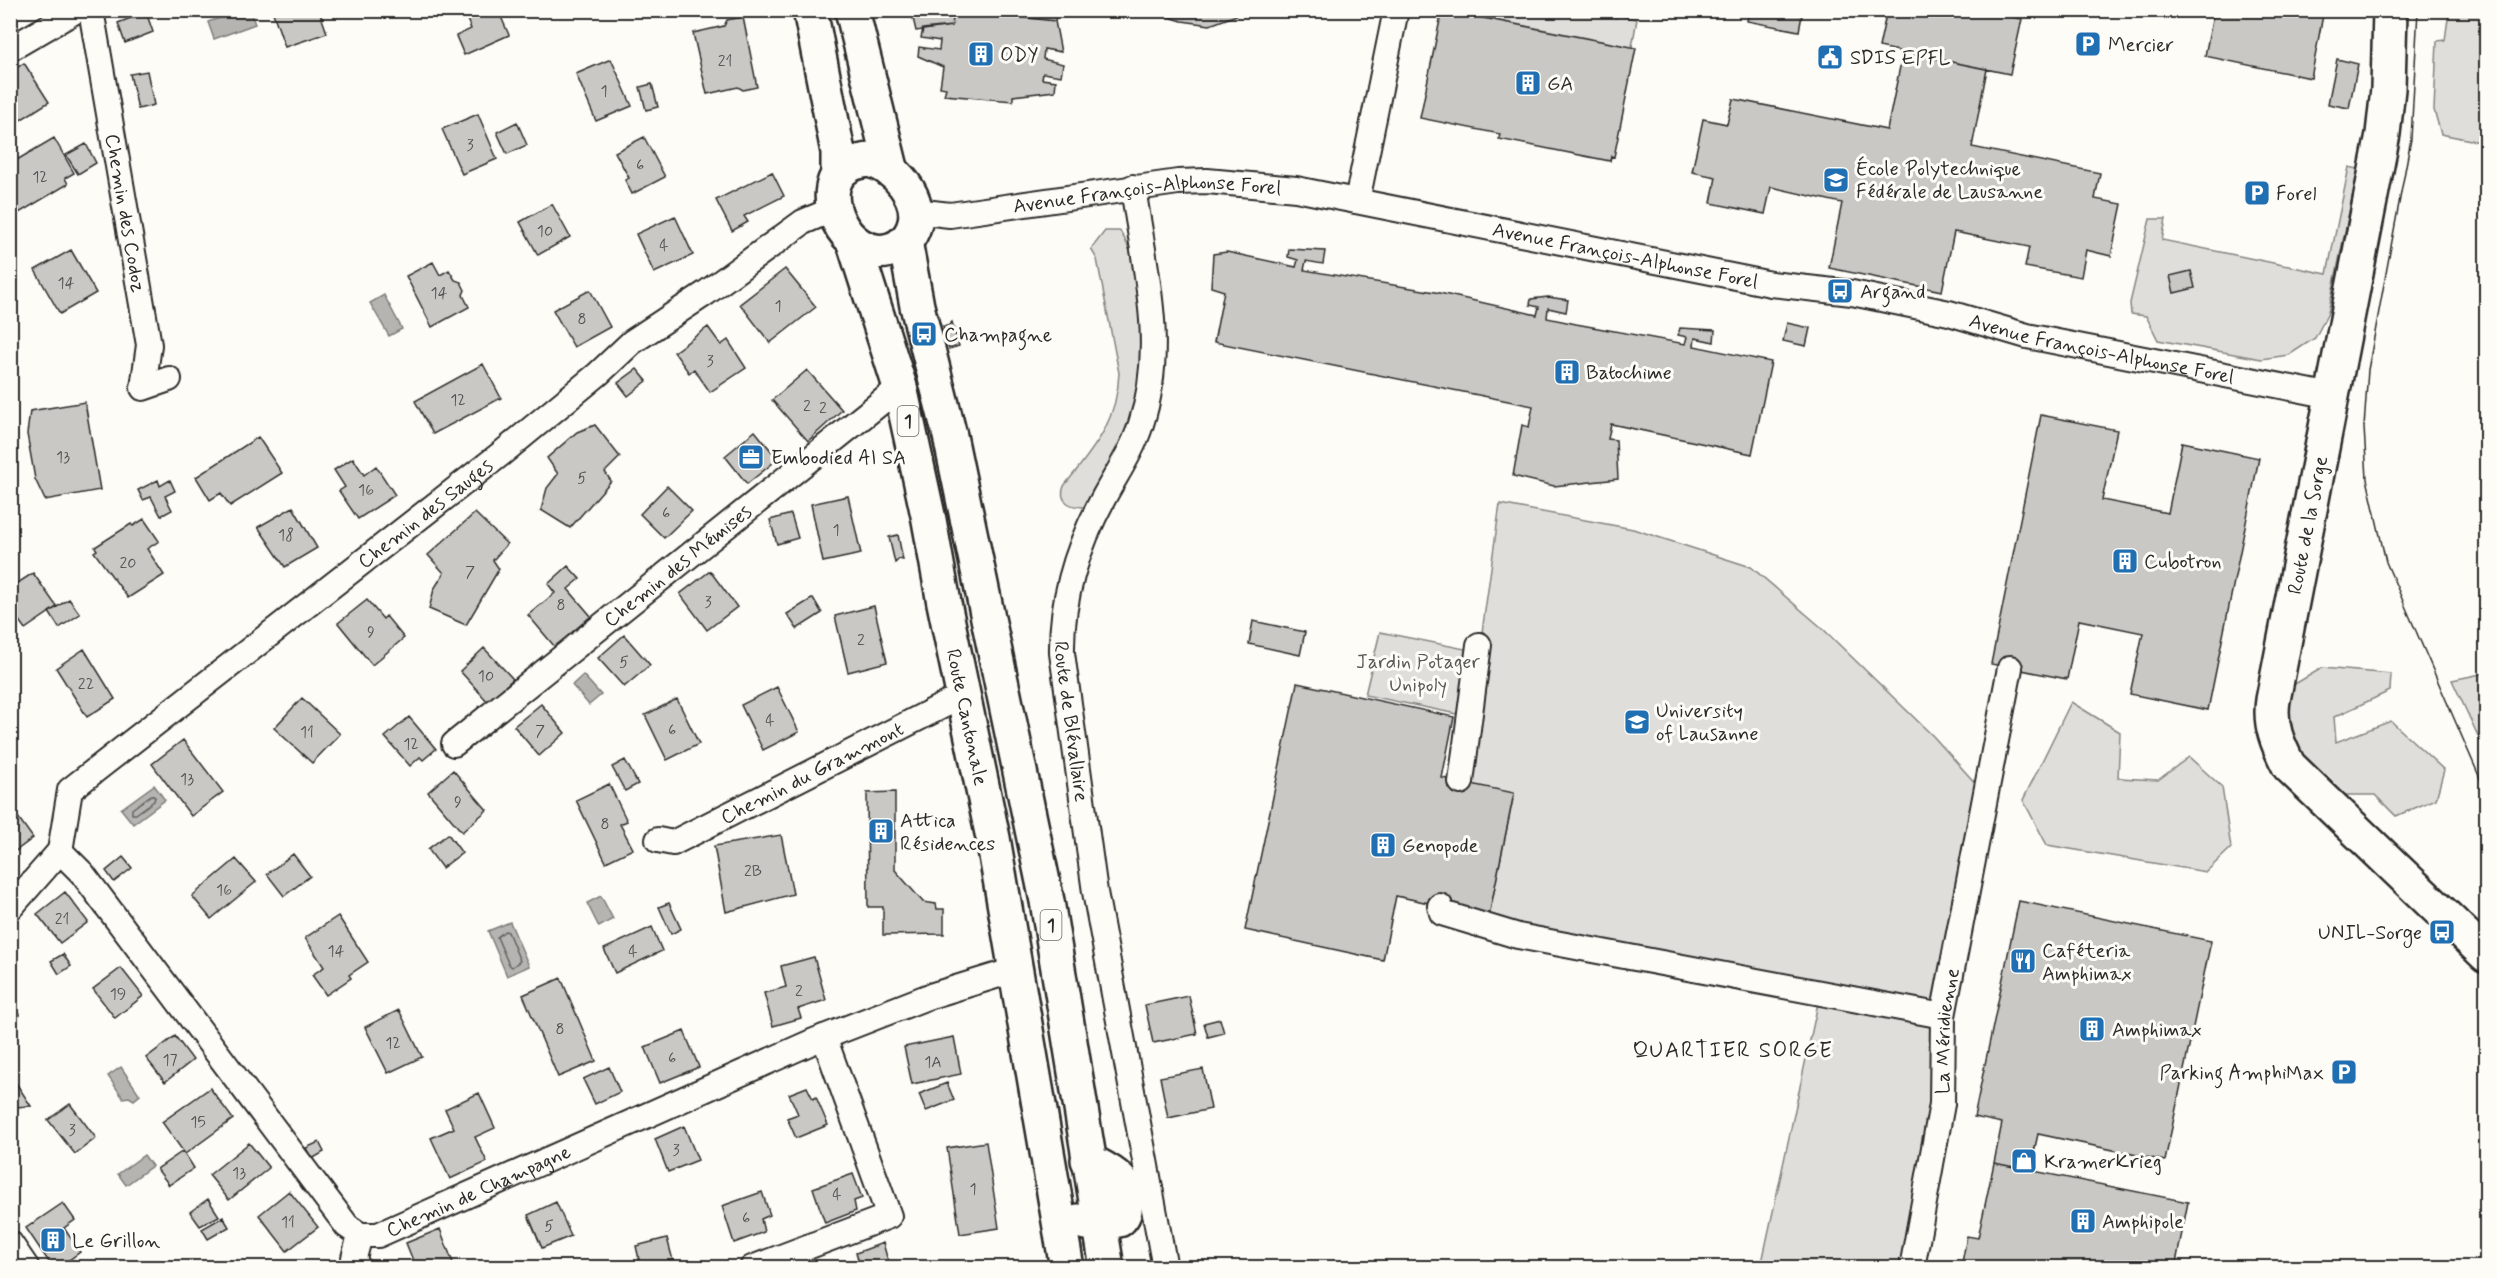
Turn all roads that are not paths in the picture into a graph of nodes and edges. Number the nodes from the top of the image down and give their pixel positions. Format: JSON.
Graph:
{"nodes":[{"id":1,"x":77,"y":10,"type":"edge"},
{"id":2,"x":91,"y":10,"type":"edge"},
{"id":3,"x":810,"y":10,"type":"edge"},
{"id":4,"x":852,"y":10,"type":"edge"},
{"id":5,"x":1396,"y":10,"type":"edge"},
{"id":6,"x":2390,"y":10,"type":"edge"},
{"id":7,"x":10,"y":49,"type":"edge"},
{"id":8,"x":891,"y":168,"type":"junction"},
{"id":9,"x":838,"y":174,"type":"junction"},
{"id":10,"x":1133,"y":187,"type":"junction"},
{"id":11,"x":1357,"y":201,"type":"junction"},
{"id":12,"x":834,"y":209,"type":"junction"},
{"id":13,"x":910,"y":226,"type":"junction"},
{"id":14,"x":854,"y":243,"type":"junction"},
{"id":15,"x":169,"y":378,"type":"dead end"},
{"id":16,"x":900,"y":387,"type":"junction"},
{"id":17,"x":2332,"y":396,"type":"junction"},
{"id":18,"x":1479,"y":645,"type":"dead end"},
{"id":19,"x":2010,"y":668,"type":"dead end"},
{"id":20,"x":964,"y":695,"type":"junction"},
{"id":21,"x":454,"y":744,"type":"dead end"},
{"id":22,"x":1461,"y":782,"type":"dead end"},
{"id":23,"x":658,"y":840,"type":"dead end"},
{"id":24,"x":60,"y":851,"type":"junction"},
{"id":25,"x":1440,"y":906,"type":"dead end"},
{"id":26,"x":10,"y":908,"type":"edge"},
{"id":27,"x":2487,"y":955,"type":"edge"},
{"id":28,"x":1015,"y":970,"type":"junction"},
{"id":29,"x":1943,"y":1016,"type":"junction"},
{"id":30,"x":824,"y":1037,"type":"junction"},
{"id":31,"x":1035,"y":1089,"type":"junction"},
{"id":32,"x":1098,"y":1222,"type":"junction"},
{"id":33,"x":360,"y":1235,"type":"junction"},
{"id":34,"x":10,"y":1243,"type":"edge"},
{"id":35,"x":27,"y":1268,"type":"edge"},
{"id":36,"x":358,"y":1268,"type":"edge"},
{"id":37,"x":752,"y":1268,"type":"edge"},
{"id":38,"x":1067,"y":1268,"type":"edge"},
{"id":39,"x":1107,"y":1268,"type":"edge"},
{"id":40,"x":1165,"y":1268,"type":"edge"},
{"id":41,"x":1912,"y":1268,"type":"edge"}],
"edges":[{"from":1,"to":7,"type":"street"},
{"from":2,"to":15,"type":"street","name":"Chemin des Codoz"},
{"from":3,"to":9,"type":"main road"},
{"from":4,"to":8,"type":"main road"},
{"from":5,"to":11,"type":"street"},
{"from":6,"to":17,"type":"main road","name":"Route de la Sorge"},
{"from":8,"to":9,"type":"main road"},
{"from":8,"to":13,"type":"main road"},
{"from":9,"to":12,"type":"main road"},
{"from":10,"to":11,"type":"street","name":"Avenue François-Alphonse Forel"},
{"from":10,"to":13,"type":"street","name":"Avenue François-Alphonse Forel"},
{"from":10,"to":40,"type":"street","name":"Route de Blévallaire"},
{"from":11,"to":17,"type":"street","name":"Avenue François-Alphonse Forel"},
{"from":12,"to":14,"type":"main road"},
{"from":12,"to":24,"type":"street","name":"Chemin des Sauges"},
{"from":13,"to":14,"type":"main road"},
{"from":13,"to":32,"type":"main road","name":"Route Cantonale","number":"1"},
{"from":14,"to":16,"type":"main road","name":"Route Cantonale","number":"1"},
{"from":16,"to":20,"type":"main road","name":"Route Cantonale","number":"1"},
{"from":16,"to":21,"type":"street","name":"Chemin des Mémises"},
{"from":17,"to":27,"type":"main road","name":"Route de la Sorge"},
{"from":18,"to":22,"type":"street"},
{"from":19,"to":29,"type":"street","name":"La Méridienne"},
{"from":20,"to":23,"type":"street","name":"Chemin du Grammont"},
{"from":20,"to":28,"type":"main road","name":"Route Cantonale","number":"1"},
{"from":24,"to":26,"type":"street"},
{"from":24,"to":33,"type":"street","name":"Chemin de Champagne"},
{"from":25,"to":29,"type":"street"},
{"from":28,"to":30,"type":"street","name":"Chemin de Champagne"},
{"from":28,"to":31,"type":"main road","name":"Route Cantonale","number":"1"},
{"from":29,"to":41,"type":"street","name":"La Méridienne"},
{"from":30,"to":33,"type":"street","name":"Chemin de Champagne"},
{"from":30,"to":37,"type":"street"},
{"from":31,"to":32,"type":"main road"},
{"from":31,"to":38,"type":"main road","name":"Route Cantonale","number":"1"},
{"from":32,"to":39,"type":"main road","name":"Route Cantonale","number":"1"},
{"from":33,"to":36,"type":"street"},
{"from":34,"to":35,"type":"street"}]}
